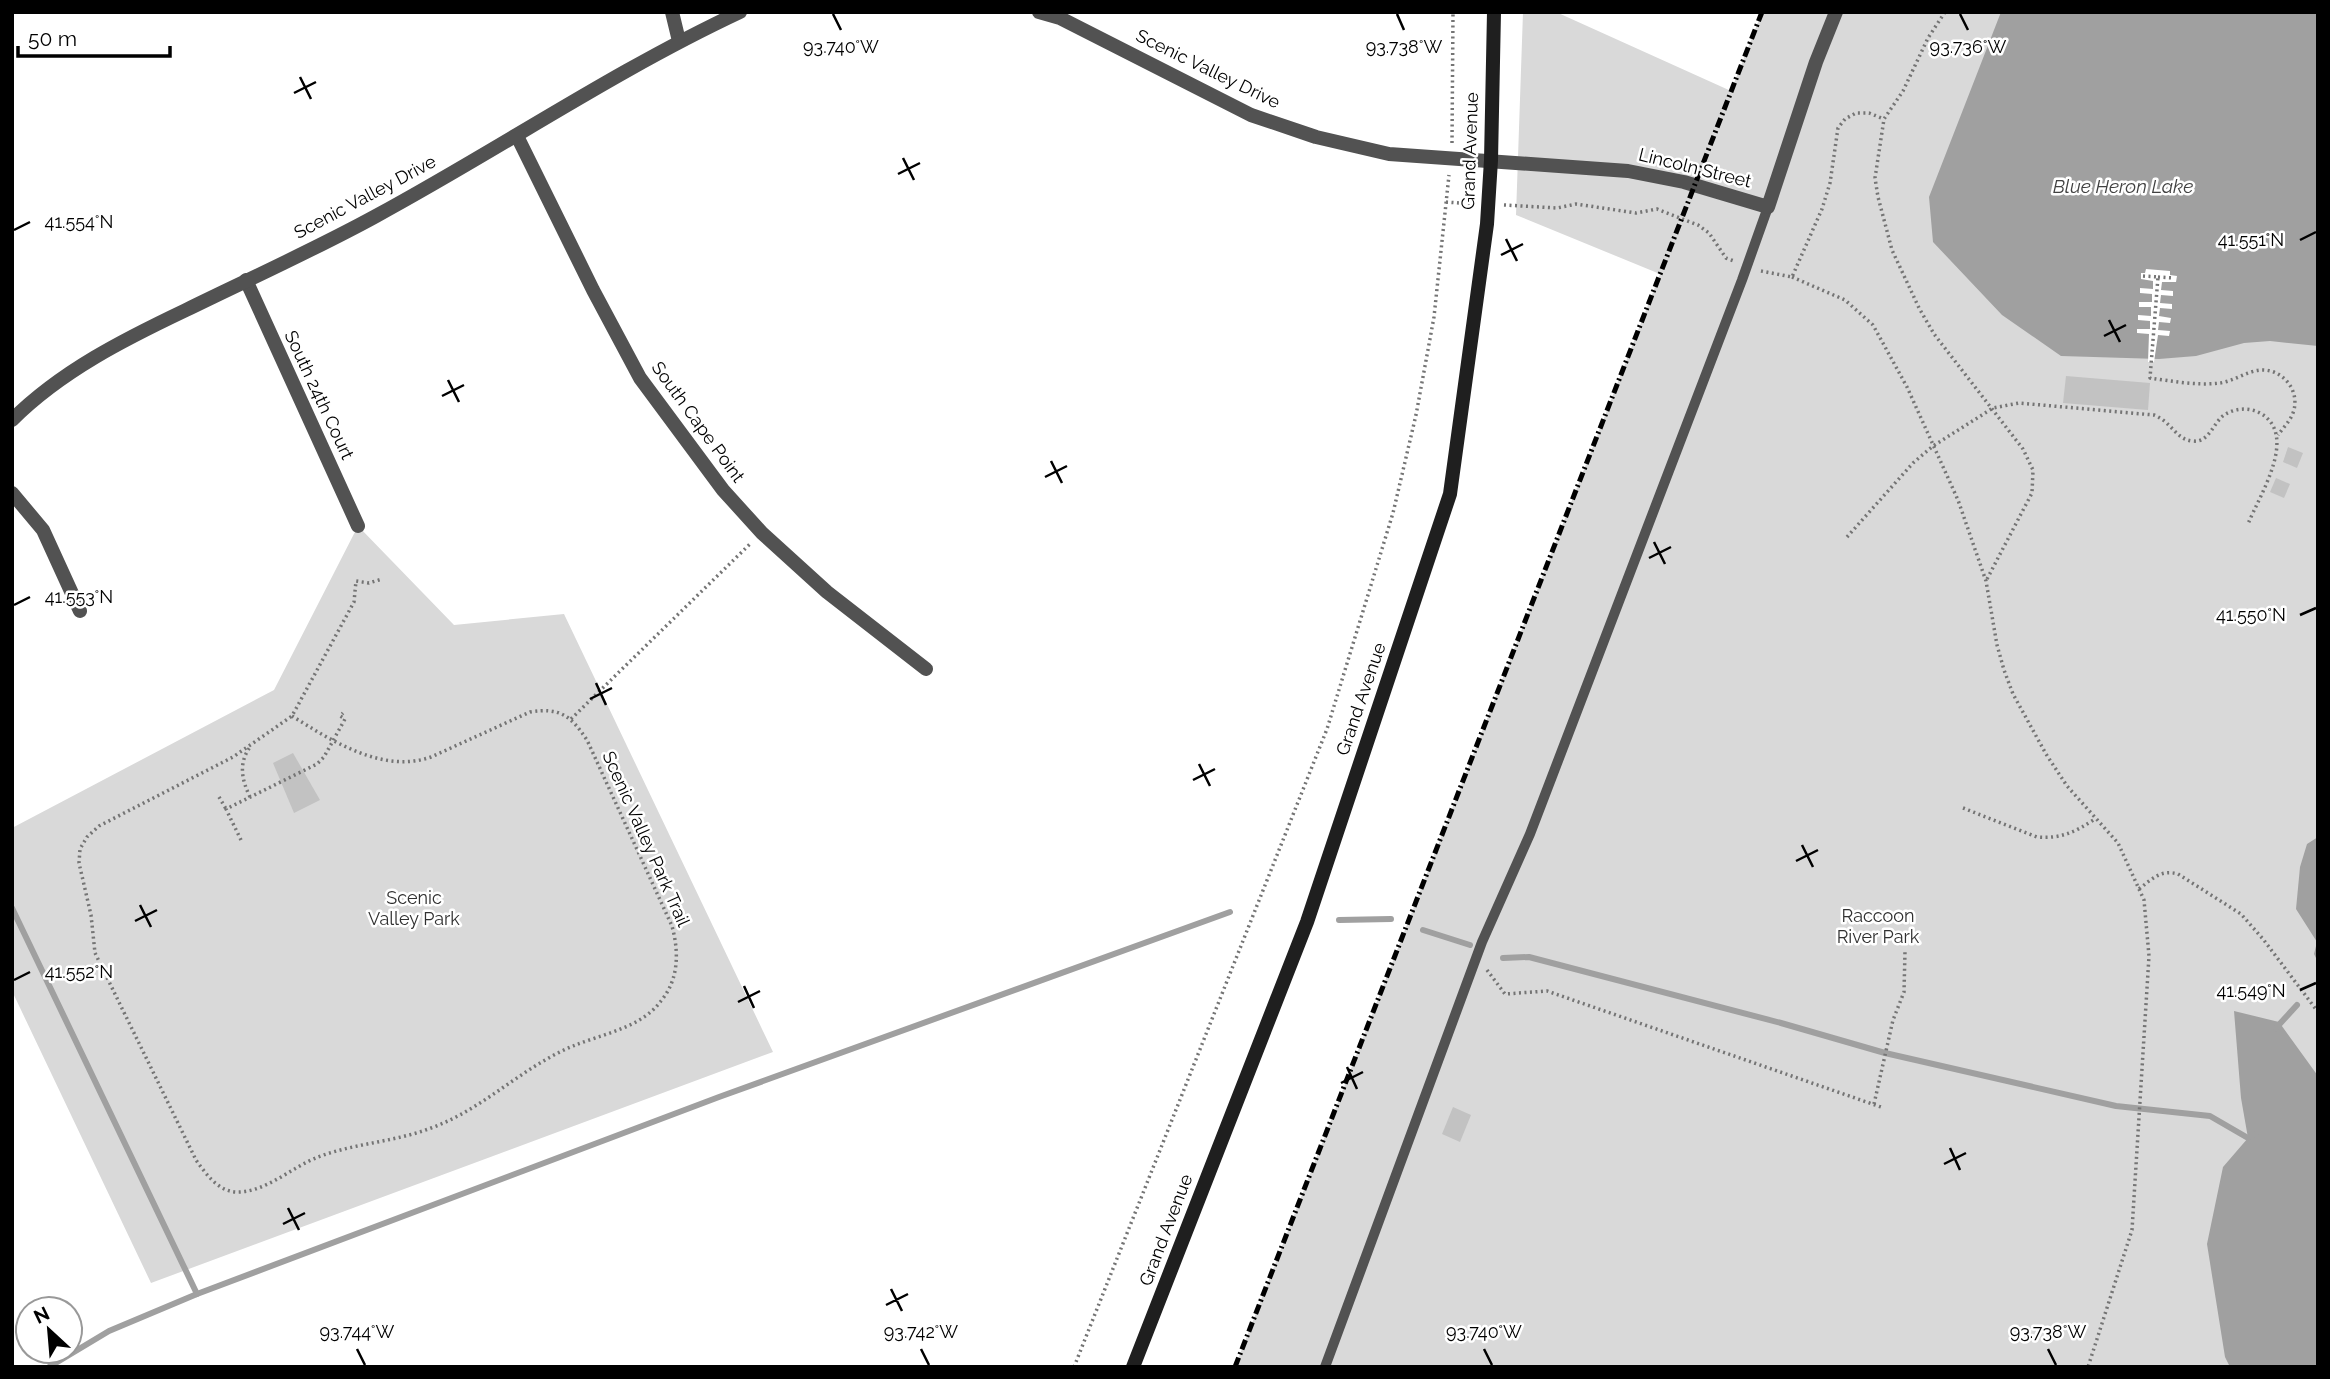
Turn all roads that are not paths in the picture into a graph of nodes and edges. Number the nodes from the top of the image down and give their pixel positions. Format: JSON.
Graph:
{"nodes":[{"id":1,"x":672,"y":12,"type":"edge"},
{"id":2,"x":740,"y":12,"type":"edge"},
{"id":3,"x":1039,"y":12,"type":"edge"},
{"id":4,"x":1494,"y":12,"type":"edge"},
{"id":5,"x":1836,"y":12,"type":"edge"},
{"id":6,"x":679,"y":41,"type":"junction"},
{"id":7,"x":517,"y":136,"type":"junction"},
{"id":8,"x":1491,"y":160,"type":"junction"},
{"id":9,"x":1768,"y":207,"type":"junction"},
{"id":10,"x":246,"y":280,"type":"junction"},
{"id":11,"x":12,"y":420,"type":"edge"},
{"id":12,"x":12,"y":493,"type":"edge"},
{"id":13,"x":358,"y":526,"type":"dead end"},
{"id":14,"x":80,"y":611,"type":"dead end"},
{"id":15,"x":926,"y":669,"type":"dead end"},
{"id":16,"x":1133,"y":1367,"type":"edge"},
{"id":17,"x":1325,"y":1367,"type":"edge"}],
"edges":[{"from":1,"to":6,"type":"street"},
{"from":2,"to":6,"type":"street","name":"Scenic Valley Drive"},
{"from":3,"to":8,"type":"street","name":"Scenic Valley Drive"},
{"from":4,"to":8,"type":"main road","name":"Grand Avenue"},
{"from":5,"to":9,"type":"street","name":"Lincoln Street"},
{"from":6,"to":7,"type":"street","name":"Scenic Valley Drive"},
{"from":7,"to":10,"type":"street","name":"Scenic Valley Drive"},
{"from":7,"to":15,"type":"street","name":"South Cape Point"},
{"from":8,"to":9,"type":"street","name":"Lincoln Street"},
{"from":8,"to":16,"type":"main road","name":"Grand Avenue"},
{"from":9,"to":17,"type":"lane"},
{"from":10,"to":11,"type":"street","name":"Scenic Valley Drive"},
{"from":10,"to":13,"type":"street","name":"South 24th Court"},
{"from":12,"to":14,"type":"street"}]}
